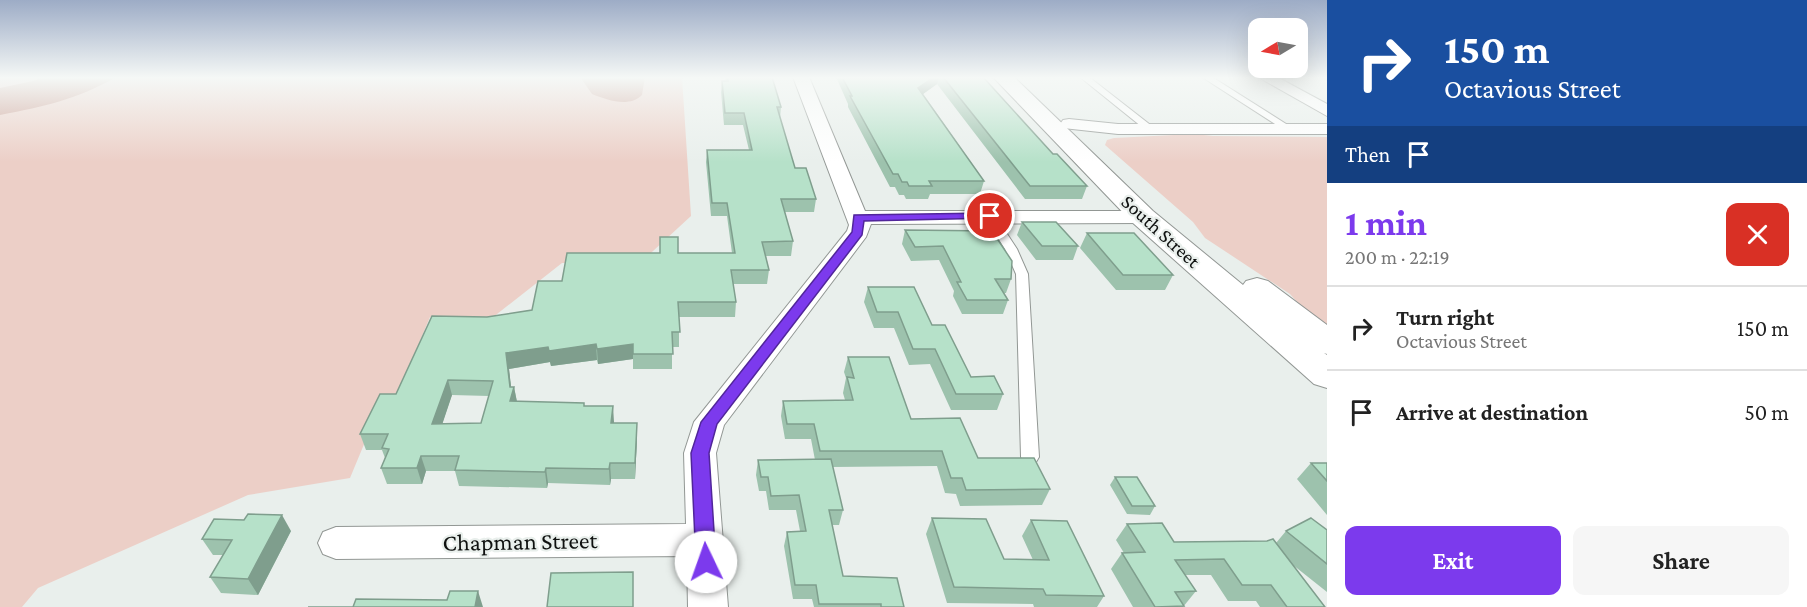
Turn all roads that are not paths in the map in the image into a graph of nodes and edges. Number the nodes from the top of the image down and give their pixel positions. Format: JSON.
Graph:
{"nodes":[{"id":1,"x":812,"y":105,"type":"edge"},
{"id":2,"x":1038,"y":105,"type":"edge"},
{"id":3,"x":1047,"y":105,"type":"edge"},
{"id":4,"x":1120,"y":105,"type":"edge"},
{"id":5,"x":1251,"y":105,"type":"edge"},
{"id":6,"x":1068,"y":129,"type":"junction"},
{"id":7,"x":1150,"y":129,"type":"junction"},
{"id":8,"x":1289,"y":129,"type":"junction"},
{"id":9,"x":1327,"y":129,"type":"edge"},
{"id":10,"x":990,"y":216,"type":"junction"},
{"id":11,"x":1156,"y":217,"type":"junction"},
{"id":12,"x":858,"y":218,"type":"junction"},
{"id":13,"x":1327,"y":342,"type":"edge"},
{"id":14,"x":1327,"y":375,"type":"edge"},
{"id":15,"x":1030,"y":457,"type":"edge"},
{"id":16,"x":704,"y":540,"type":"junction"},
{"id":17,"x":336,"y":543,"type":"dead end"},
{"id":18,"x":708,"y":607,"type":"edge"}],
"edges":[{"from":1,"to":12,"type":"street"},
{"from":2,"to":6,"type":"street","name":"South Street"},
{"from":3,"to":6,"type":"street","name":"South Street"},
{"from":4,"to":7,"type":"lane"},
{"from":5,"to":8,"type":"lane"},
{"from":6,"to":7,"type":"street"},
{"from":6,"to":11,"type":"street","name":"South Street"},
{"from":7,"to":8,"type":"street"},
{"from":8,"to":9,"type":"street"},
{"from":10,"to":11,"type":"street"},
{"from":10,"to":12,"type":"street"},
{"from":10,"to":15,"type":"lane"},
{"from":11,"to":13,"type":"street","name":"South Street"},
{"from":11,"to":14,"type":"street","name":"South Street"},
{"from":12,"to":16,"type":"street"},
{"from":16,"to":17,"type":"street","name":"Chapman Street"},
{"from":16,"to":18,"type":"street"}]}
